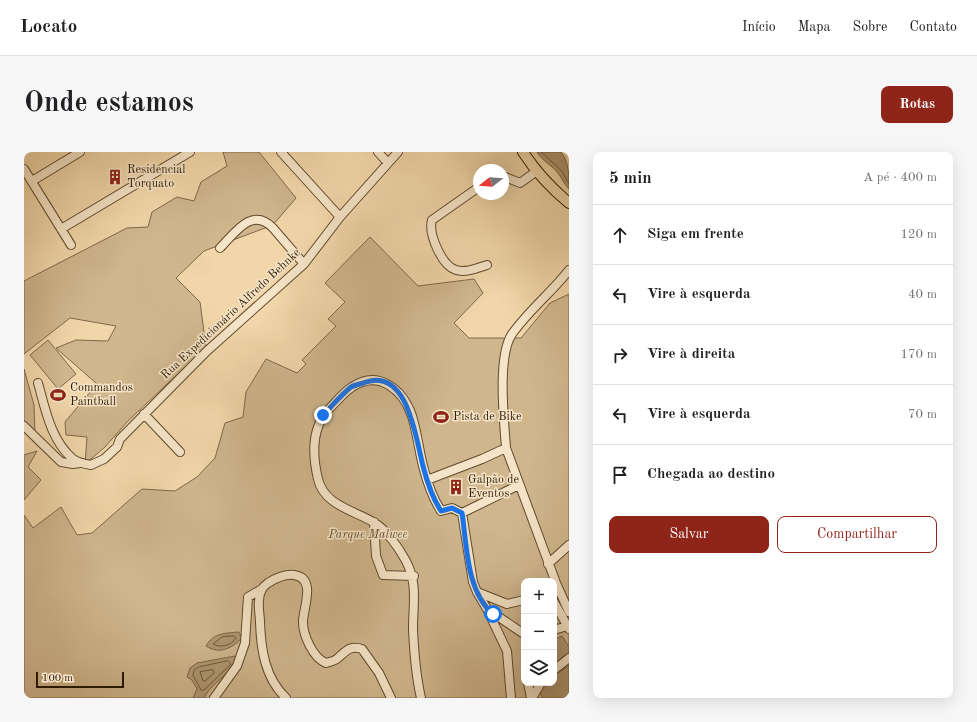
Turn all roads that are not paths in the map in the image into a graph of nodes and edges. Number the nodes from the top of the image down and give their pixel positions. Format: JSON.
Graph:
{"nodes":[{"id":1,"x":80,"y":152,"type":"edge"},
{"id":2,"x":190,"y":152,"type":"edge"},
{"id":3,"x":281,"y":152,"type":"edge"},
{"id":4,"x":378,"y":152,"type":"edge"},
{"id":5,"x":398,"y":152,"type":"edge"},
{"id":6,"x":523,"y":152,"type":"edge"},
{"id":7,"x":388,"y":163,"type":"junction"},
{"id":8,"x":24,"y":169,"type":"edge"},
{"id":9,"x":537,"y":172,"type":"junction"},
{"id":10,"x":509,"y":178,"type":"edge"},
{"id":11,"x":32,"y":181,"type":"junction"},
{"id":12,"x":473,"y":191,"type":"edge"},
{"id":13,"x":569,"y":203,"type":"edge"},
{"id":14,"x":340,"y":218,"type":"junction"},
{"id":15,"x":61,"y":229,"type":"junction"},
{"id":16,"x":71,"y":245,"type":"dead end"},
{"id":17,"x":220,"y":248,"type":"dead end"},
{"id":18,"x":304,"y":264,"type":"junction"},
{"id":19,"x":487,"y":265,"type":"dead end"},
{"id":20,"x":569,"y":270,"type":"edge"},
{"id":21,"x":38,"y":383,"type":"dead end"},
{"id":22,"x":142,"y":416,"type":"junction"},
{"id":23,"x":24,"y":426,"type":"edge"},
{"id":24,"x":506,"y":448,"type":"junction"},
{"id":25,"x":180,"y":452,"type":"dead end"},
{"id":26,"x":82,"y":462,"type":"junction"},
{"id":27,"x":427,"y":480,"type":"junction"},
{"id":28,"x":519,"y":485,"type":"junction"},
{"id":29,"x":462,"y":513,"type":"junction"},
{"id":30,"x":374,"y":522,"type":"junction"},
{"id":31,"x":569,"y":545,"type":"edge"},
{"id":32,"x":548,"y":564,"type":"junction"},
{"id":33,"x":414,"y":576,"type":"junction"},
{"id":34,"x":262,"y":589,"type":"junction"},
{"id":35,"x":477,"y":592,"type":"junction"},
{"id":36,"x":521,"y":601,"type":"edge"},
{"id":37,"x":557,"y":608,"type":"edge"},
{"id":38,"x":487,"y":609,"type":"junction"},
{"id":39,"x":569,"y":612,"type":"edge"},
{"id":40,"x":568,"y":628,"type":"edge"},
{"id":41,"x":557,"y":630,"type":"edge"},
{"id":42,"x":521,"y":632,"type":"edge"},
{"id":43,"x":569,"y":658,"type":"edge"},
{"id":44,"x":557,"y":668,"type":"edge"},
{"id":45,"x":529,"y":686,"type":"edge"},
{"id":46,"x":539,"y":686,"type":"edge"},
{"id":47,"x":214,"y":698,"type":"edge"},
{"id":48,"x":286,"y":698,"type":"edge"},
{"id":49,"x":391,"y":698,"type":"edge"},
{"id":50,"x":421,"y":698,"type":"edge"},
{"id":51,"x":511,"y":698,"type":"edge"},
{"id":52,"x":532,"y":698,"type":"edge"}],
"edges":[{"from":1,"to":11,"type":"street"},
{"from":2,"to":15,"type":"street"},
{"from":3,"to":14,"type":"street"},
{"from":4,"to":7,"type":"street"},
{"from":5,"to":7,"type":"street","name":"Rua Expedicionário Alfredo Behnke"},
{"from":6,"to":9,"type":"main road"},
{"from":7,"to":14,"type":"street","name":"Rua Expedicionário Alfredo Behnke"},
{"from":8,"to":11,"type":"street"},
{"from":9,"to":10,"type":"street"},
{"from":9,"to":13,"type":"main road"},
{"from":11,"to":15,"type":"street"},
{"from":12,"to":19,"type":"street"},
{"from":14,"to":18,"type":"street","name":"Rua Expedicionário Alfredo Behnke"},
{"from":15,"to":16,"type":"street"},
{"from":17,"to":18,"type":"street"},
{"from":18,"to":22,"type":"street","name":"Rua Expedicionário Alfredo Behnke"},
{"from":20,"to":24,"type":"street"},
{"from":21,"to":26,"type":"street"},
{"from":22,"to":25,"type":"street"},
{"from":22,"to":26,"type":"street","name":"Rua Expedicionário Alfredo Behnke"},
{"from":23,"to":26,"type":"street","name":"Rua Expedicionário Alfredo Behnke"},
{"from":24,"to":27,"type":"street"},
{"from":24,"to":28,"type":"street"},
{"from":27,"to":29,"type":"street"},
{"from":27,"to":30,"type":"street"},
{"from":28,"to":29,"type":"street"},
{"from":28,"to":32,"type":"street"},
{"from":29,"to":35,"type":"street"},
{"from":30,"to":33,"type":"street"},
{"from":30,"to":33,"type":"street"},
{"from":31,"to":32,"type":"street"},
{"from":32,"to":39,"type":"street"},
{"from":33,"to":50,"type":"street"},
{"from":34,"to":47,"type":"street"},
{"from":34,"to":48,"type":"street"},
{"from":34,"to":49,"type":"street"},
{"from":35,"to":36,"type":"street"},
{"from":35,"to":38,"type":"street"},
{"from":37,"to":40,"type":"street"},
{"from":38,"to":42,"type":"street"},
{"from":38,"to":51,"type":"street"},
{"from":40,"to":41,"type":"street"},
{"from":43,"to":44,"type":"street"},
{"from":45,"to":52,"type":"street"},
{"from":46,"to":52,"type":"street"}]}
